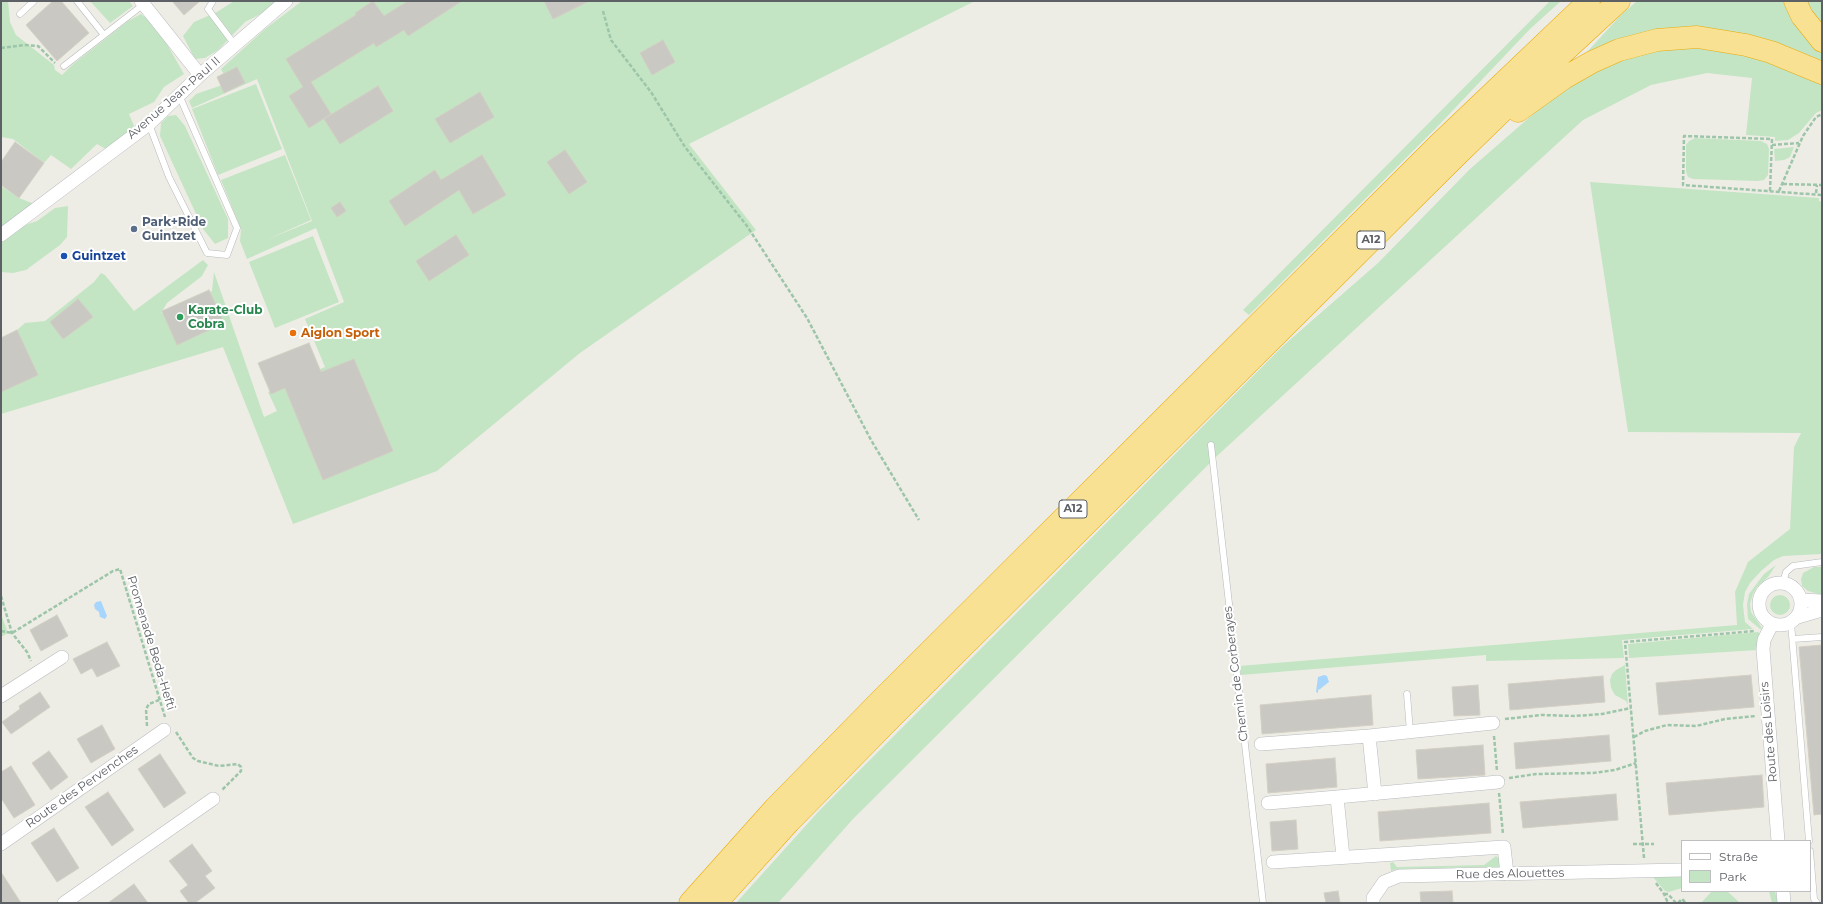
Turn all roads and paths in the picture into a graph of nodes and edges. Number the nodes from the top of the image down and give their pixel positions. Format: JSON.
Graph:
{"nodes":[{"id":1,"x":34,"y":1,"type":"edge"},
{"id":2,"x":77,"y":1,"type":"edge"},
{"id":3,"x":213,"y":1,"type":"edge"},
{"id":4,"x":286,"y":1,"type":"edge"},
{"id":5,"x":1589,"y":1,"type":"edge"},
{"id":6,"x":1619,"y":1,"type":"edge"},
{"id":7,"x":1795,"y":1,"type":"edge"},
{"id":8,"x":143,"y":3,"type":"edge"},
{"id":9,"x":603,"y":11,"type":"dead end"},
{"id":10,"x":20,"y":14,"type":"dead end"},
{"id":11,"x":104,"y":35,"type":"junction"},
{"id":12,"x":1822,"y":41,"type":"edge"},
{"id":13,"x":235,"y":45,"type":"junction"},
{"id":14,"x":1,"y":48,"type":"edge"},
{"id":15,"x":64,"y":66,"type":"joint"},
{"id":16,"x":1822,"y":73,"type":"edge"},
{"id":17,"x":200,"y":75,"type":"junction"},
{"id":18,"x":179,"y":95,"type":"junction"},
{"id":19,"x":1822,"y":114,"type":"edge"},
{"id":20,"x":149,"y":124,"type":"junction"},
{"id":21,"x":1800,"y":143,"type":"junction"},
{"id":22,"x":1772,"y":145,"type":"junction"},
{"id":23,"x":1454,"y":158,"type":"junction"},
{"id":24,"x":1783,"y":184,"type":"junction"},
{"id":25,"x":1817,"y":185,"type":"junction"},
{"id":26,"x":1822,"y":185,"type":"edge"},
{"id":27,"x":1770,"y":190,"type":"junction"},
{"id":28,"x":1779,"y":191,"type":"junction"},
{"id":29,"x":1816,"y":193,"type":"junction"},
{"id":30,"x":1822,"y":195,"type":"edge"},
{"id":31,"x":1,"y":235,"type":"edge"},
{"id":32,"x":1210,"y":445,"type":"dead end"},
{"id":33,"x":919,"y":520,"type":"dead end"},
{"id":34,"x":1822,"y":562,"type":"edge"},
{"id":35,"x":1783,"y":583,"type":"junction"},
{"id":36,"x":1,"y":596,"type":"edge"},
{"id":37,"x":1801,"y":600,"type":"junction"},
{"id":38,"x":1822,"y":601,"type":"edge"},
{"id":39,"x":1822,"y":610,"type":"edge"},
{"id":40,"x":1794,"y":620,"type":"junction"},
{"id":41,"x":1770,"y":629,"type":"junction"},
{"id":42,"x":1,"y":631,"type":"edge"},
{"id":43,"x":12,"y":633,"type":"junction"},
{"id":44,"x":1822,"y":637,"type":"edge"},
{"id":45,"x":1793,"y":639,"type":"junction"},
{"id":46,"x":62,"y":657,"type":"dead end"},
{"id":47,"x":37,"y":672,"type":"junction"},
{"id":48,"x":1407,"y":694,"type":"dead end"},
{"id":49,"x":1,"y":696,"type":"edge"},
{"id":50,"x":159,"y":700,"type":"junction"},
{"id":51,"x":1631,"y":708,"type":"junction"},
{"id":52,"x":1767,"y":715,"type":"junction"},
{"id":53,"x":1493,"y":723,"type":"joint"},
{"id":54,"x":168,"y":727,"type":"junction"},
{"id":55,"x":1410,"y":732,"type":"junction"},
{"id":56,"x":1369,"y":736,"type":"junction"},
{"id":57,"x":152,"y":737,"type":"junction"},
{"id":58,"x":1634,"y":737,"type":"junction"},
{"id":59,"x":1261,"y":744,"type":"dead end"},
{"id":60,"x":1636,"y":763,"type":"junction"},
{"id":61,"x":1498,"y":782,"type":"joint"},
{"id":62,"x":1375,"y":794,"type":"junction"},
{"id":63,"x":1337,"y":798,"type":"junction"},
{"id":64,"x":213,"y":799,"type":"joint"},
{"id":65,"x":1268,"y":803,"type":"dead end"},
{"id":66,"x":1778,"y":840,"type":"edge"},
{"id":67,"x":1809,"y":840,"type":"edge"},
{"id":68,"x":1,"y":844,"type":"edge"},
{"id":69,"x":1633,"y":844,"type":"dead end"},
{"id":70,"x":1643,"y":844,"type":"junction"},
{"id":71,"x":1654,"y":844,"type":"dead end"},
{"id":72,"x":1343,"y":858,"type":"junction"},
{"id":73,"x":1272,"y":862,"type":"dead end"},
{"id":74,"x":1811,"y":863,"type":"edge"},
{"id":75,"x":1645,"y":870,"type":"junction"},
{"id":76,"x":1681,"y":870,"type":"edge"},
{"id":77,"x":1507,"y":874,"type":"junction"},
{"id":78,"x":1783,"y":892,"type":"edge"},
{"id":79,"x":1664,"y":894,"type":"dead end"},
{"id":80,"x":64,"y":903,"type":"edge"},
{"id":81,"x":690,"y":903,"type":"edge"},
{"id":82,"x":716,"y":903,"type":"edge"},
{"id":83,"x":1263,"y":903,"type":"edge"},
{"id":84,"x":1373,"y":903,"type":"edge"},
{"id":85,"x":1677,"y":903,"type":"edge"},
{"id":86,"x":1686,"y":903,"type":"edge"},
{"id":87,"x":1784,"y":903,"type":"edge"},
{"id":88,"x":1817,"y":903,"type":"edge"}],
"edges":[{"from":1,"to":10,"type":"lane"},
{"from":2,"to":11,"type":"lane"},
{"from":3,"to":13,"type":"lane"},
{"from":4,"to":13,"type":"street","name":"Avenue Jean-Paul II"},
{"from":5,"to":81,"type":"highway","number":"A12"},
{"from":6,"to":23,"type":"highway","number":"A12"},
{"from":7,"to":12,"type":"highway"},
{"from":8,"to":11,"type":"lane"},
{"from":8,"to":17,"type":"street"},
{"from":9,"to":33,"type":"path"},
{"from":11,"to":15,"type":"lane"},
{"from":13,"to":17,"type":"street","name":"Avenue Jean-Paul II"},
{"from":14,"to":15,"type":"path"},
{"from":16,"to":23,"type":"highway"},
{"from":17,"to":18,"type":"street","name":"Avenue Jean-Paul II"},
{"from":18,"to":20,"type":"street","name":"Avenue Jean-Paul II"},
{"from":18,"to":20,"type":"lane"},
{"from":19,"to":21,"type":"path"},
{"from":20,"to":31,"type":"street","name":"Avenue Jean-Paul II"},
{"from":21,"to":22,"type":"path"},
{"from":21,"to":24,"type":"path"},
{"from":22,"to":27,"type":"path"},
{"from":22,"to":27,"type":"path"},
{"from":23,"to":82,"type":"highway","number":"A12"},
{"from":24,"to":25,"type":"path"},
{"from":24,"to":28,"type":"path"},
{"from":25,"to":26,"type":"path"},
{"from":25,"to":29,"type":"path"},
{"from":27,"to":28,"type":"path"},
{"from":28,"to":29,"type":"path"},
{"from":29,"to":30,"type":"path"},
{"from":32,"to":83,"type":"lane","name":"Chemin de Corberayes"},
{"from":34,"to":35,"type":"lane"},
{"from":35,"to":37,"type":"street"},
{"from":35,"to":41,"type":"street"},
{"from":36,"to":43,"type":"path"},
{"from":37,"to":38,"type":"street"},
{"from":37,"to":40,"type":"street"},
{"from":39,"to":40,"type":"street"},
{"from":40,"to":41,"type":"street"},
{"from":40,"to":45,"type":"lane"},
{"from":41,"to":51,"type":"path"},
{"from":41,"to":52,"type":"street","name":"Route des Loisirs"},
{"from":42,"to":43,"type":"path"},
{"from":43,"to":47,"type":"path"},
{"from":43,"to":50,"type":"path","name":"Promenade Beda-Hefti"},
{"from":44,"to":45,"type":"lane"},
{"from":45,"to":67,"type":"lane"},
{"from":46,"to":47,"type":"street"},
{"from":47,"to":49,"type":"street"},
{"from":48,"to":55,"type":"lane"},
{"from":50,"to":54,"type":"path","name":"Promenade Beda-Hefti"},
{"from":50,"to":57,"type":"path"},
{"from":51,"to":53,"type":"path"},
{"from":51,"to":58,"type":"path"},
{"from":52,"to":58,"type":"path"},
{"from":52,"to":66,"type":"street","name":"Route des Loisirs"},
{"from":53,"to":55,"type":"street"},
{"from":54,"to":57,"type":"street","name":"Route des Pervenches"},
{"from":54,"to":64,"type":"path","name":"Promenade Beda-Hefti"},
{"from":55,"to":56,"type":"street"},
{"from":56,"to":59,"type":"street"},
{"from":56,"to":62,"type":"street"},
{"from":57,"to":68,"type":"street","name":"Route des Pervenches"},
{"from":58,"to":60,"type":"path"},
{"from":60,"to":61,"type":"path"},
{"from":60,"to":70,"type":"path"},
{"from":61,"to":62,"type":"street"},
{"from":62,"to":63,"type":"street"},
{"from":63,"to":65,"type":"street"},
{"from":63,"to":72,"type":"street"},
{"from":64,"to":80,"type":"street"},
{"from":69,"to":70,"type":"path"},
{"from":70,"to":71,"type":"path"},
{"from":70,"to":75,"type":"path"},
{"from":72,"to":73,"type":"street"},
{"from":72,"to":77,"type":"street"},
{"from":74,"to":88,"type":"lane"},
{"from":75,"to":76,"type":"street","name":"Rue des Alouettes"},
{"from":75,"to":77,"type":"street","name":"Rue des Alouettes"},
{"from":77,"to":84,"type":"street","name":"Rue des Alouettes"},
{"from":78,"to":87,"type":"street"},
{"from":79,"to":85,"type":"path"},
{"from":85,"to":86,"type":"path"}]}
